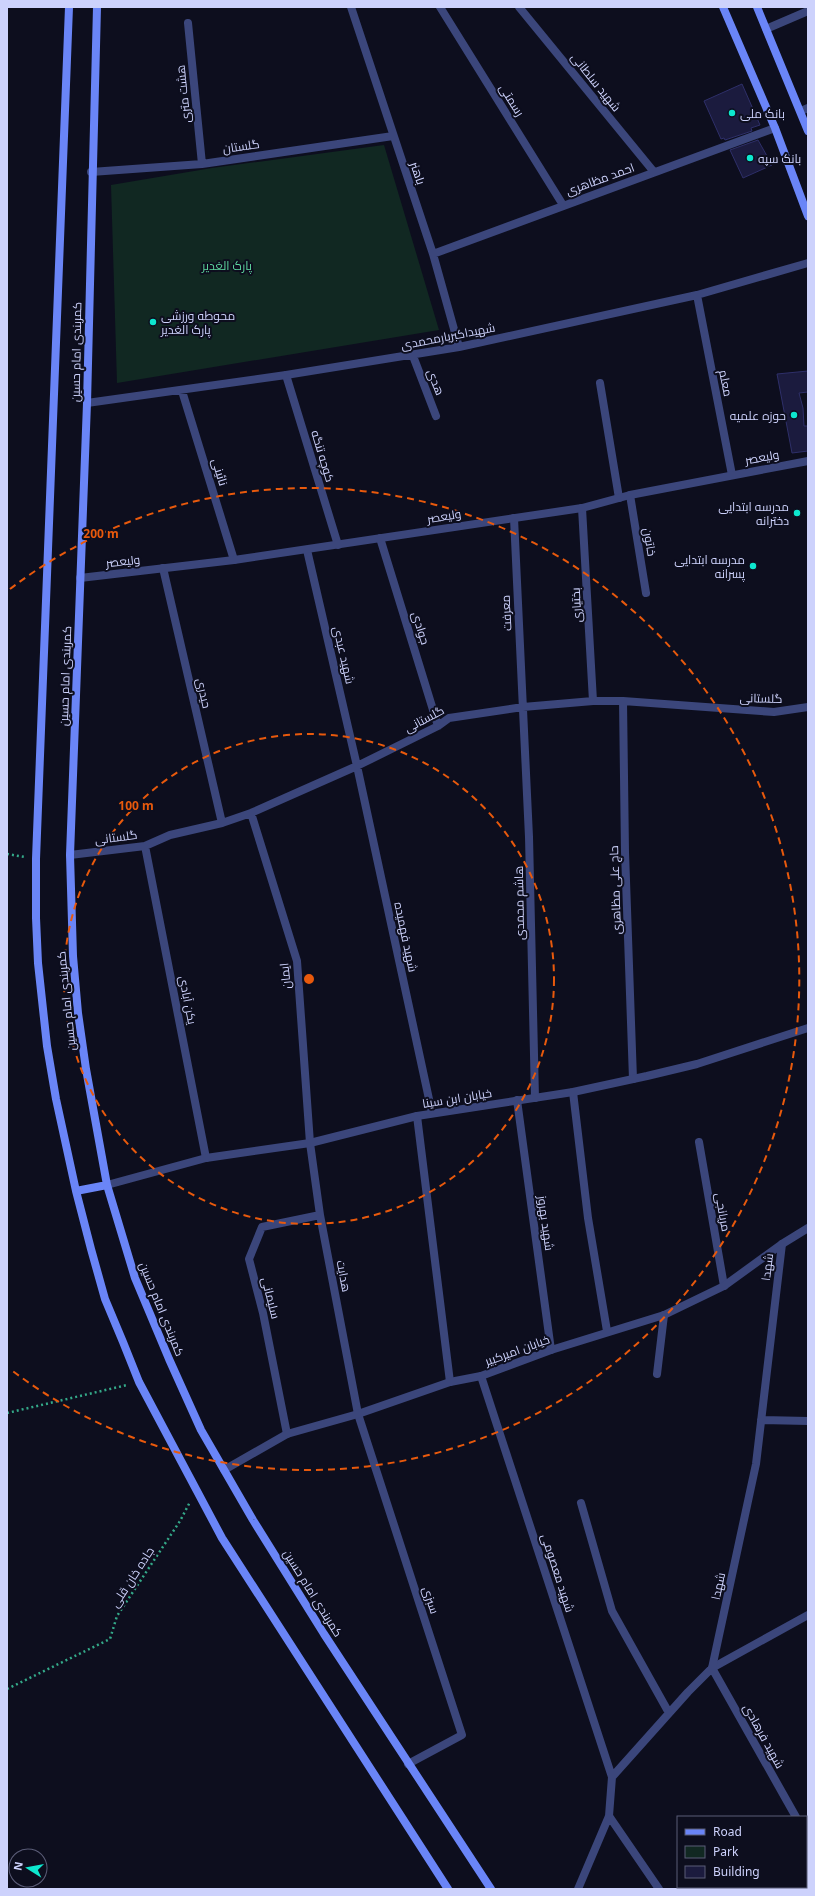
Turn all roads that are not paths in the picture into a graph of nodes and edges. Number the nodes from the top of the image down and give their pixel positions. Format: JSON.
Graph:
{"nodes":[{"id":1,"x":69,"y":7,"type":"edge"},
{"id":2,"x":97,"y":7,"type":"edge"},
{"id":3,"x":351,"y":7,"type":"edge"},
{"id":4,"x":440,"y":7,"type":"edge"},
{"id":5,"x":519,"y":7,"type":"edge"},
{"id":6,"x":723,"y":7,"type":"edge"},
{"id":7,"x":757,"y":7,"type":"edge"},
{"id":8,"x":808,"y":11,"type":"edge"},
{"id":9,"x":188,"y":23,"type":"dead end"},
{"id":10,"x":766,"y":29,"type":"junction"},
{"id":11,"x":804,"y":110,"type":"edge"},
{"id":12,"x":776,"y":128,"type":"junction"},
{"id":13,"x":808,"y":131,"type":"edge"},
{"id":14,"x":393,"y":136,"type":"junction"},
{"id":15,"x":202,"y":164,"type":"junction"},
{"id":16,"x":92,"y":172,"type":"junction"},
{"id":17,"x":654,"y":172,"type":"junction"},
{"id":18,"x":563,"y":206,"type":"junction"},
{"id":19,"x":808,"y":216,"type":"edge"},
{"id":20,"x":433,"y":254,"type":"junction"},
{"id":21,"x":808,"y":263,"type":"edge"},
{"id":22,"x":697,"y":295,"type":"junction"},
{"id":23,"x":460,"y":347,"type":"junction"},
{"id":24,"x":413,"y":356,"type":"junction"},
{"id":25,"x":286,"y":375,"type":"junction"},
{"id":26,"x":600,"y":383,"type":"dead end"},
{"id":27,"x":182,"y":391,"type":"junction"},
{"id":28,"x":87,"y":403,"type":"junction"},
{"id":29,"x":436,"y":416,"type":"dead end"},
{"id":30,"x":808,"y":461,"type":"edge"},
{"id":31,"x":732,"y":475,"type":"junction"},
{"id":32,"x":630,"y":495,"type":"junction"},
{"id":33,"x":619,"y":498,"type":"junction"},
{"id":34,"x":582,"y":508,"type":"junction"},
{"id":35,"x":514,"y":518,"type":"junction"},
{"id":36,"x":380,"y":538,"type":"junction"},
{"id":37,"x":338,"y":545,"type":"junction"},
{"id":38,"x":307,"y":550,"type":"junction"},
{"id":39,"x":234,"y":560,"type":"junction"},
{"id":40,"x":163,"y":568,"type":"junction"},
{"id":41,"x":80,"y":578,"type":"junction"},
{"id":42,"x":646,"y":593,"type":"dead end"},
{"id":43,"x":593,"y":701,"type":"junction"},
{"id":44,"x":623,"y":701,"type":"junction"},
{"id":45,"x":523,"y":707,"type":"junction"},
{"id":46,"x":808,"y":707,"type":"edge"},
{"id":47,"x":438,"y":726,"type":"junction"},
{"id":48,"x":357,"y":766,"type":"junction"},
{"id":49,"x":251,"y":813,"type":"junction"},
{"id":50,"x":222,"y":823,"type":"junction"},
{"id":51,"x":146,"y":846,"type":"junction"},
{"id":52,"x":70,"y":855,"type":"junction"},
{"id":53,"x":808,"y":1028,"type":"edge"},
{"id":54,"x":633,"y":1079,"type":"junction"},
{"id":55,"x":572,"y":1092,"type":"junction"},
{"id":56,"x":535,"y":1098,"type":"junction"},
{"id":57,"x":517,"y":1100,"type":"junction"},
{"id":58,"x":432,"y":1113,"type":"junction"},
{"id":59,"x":417,"y":1116,"type":"junction"},
{"id":60,"x":310,"y":1142,"type":"junction"},
{"id":61,"x":699,"y":1142,"type":"dead end"},
{"id":62,"x":206,"y":1158,"type":"junction"},
{"id":63,"x":107,"y":1185,"type":"junction"},
{"id":64,"x":76,"y":1191,"type":"junction"},
{"id":65,"x":320,"y":1215,"type":"junction"},
{"id":66,"x":808,"y":1228,"type":"edge"},
{"id":67,"x":782,"y":1244,"type":"junction"},
{"id":68,"x":724,"y":1286,"type":"junction"},
{"id":69,"x":664,"y":1315,"type":"junction"},
{"id":70,"x":607,"y":1331,"type":"junction"},
{"id":71,"x":551,"y":1350,"type":"junction"},
{"id":72,"x":657,"y":1374,"type":"dead end"},
{"id":73,"x":481,"y":1376,"type":"junction"},
{"id":74,"x":450,"y":1382,"type":"junction"},
{"id":75,"x":358,"y":1414,"type":"junction"},
{"id":76,"x":762,"y":1420,"type":"junction"},
{"id":77,"x":808,"y":1421,"type":"edge"},
{"id":78,"x":287,"y":1434,"type":"junction"},
{"id":79,"x":224,"y":1470,"type":"junction"},
{"id":80,"x":581,"y":1503,"type":"dead end"},
{"id":81,"x":808,"y":1616,"type":"edge"},
{"id":82,"x":712,"y":1668,"type":"junction"},
{"id":83,"x":669,"y":1713,"type":"junction"},
{"id":84,"x":408,"y":1764,"type":"junction"},
{"id":85,"x":612,"y":1777,"type":"junction"},
{"id":86,"x":609,"y":1816,"type":"junction"},
{"id":87,"x":795,"y":1816,"type":"edge"},
{"id":88,"x":448,"y":1889,"type":"edge"},
{"id":89,"x":491,"y":1889,"type":"edge"},
{"id":90,"x":578,"y":1889,"type":"edge"},
{"id":91,"x":659,"y":1889,"type":"edge"}],
"edges":[{"from":1,"to":64,"type":"main road","name":"کمربندی امام حسین"},
{"from":2,"to":16,"type":"main road","name":"کمربندی امام حسین"},
{"from":3,"to":14,"type":"street","name":"باهنر"},
{"from":4,"to":18,"type":"street","name":"رسمتی"},
{"from":5,"to":17,"type":"street","name":"شهید سلطانی"},
{"from":6,"to":12,"type":"main road"},
{"from":7,"to":10,"type":"main road"},
{"from":8,"to":10,"type":"street"},
{"from":9,"to":15,"type":"street","name":"هشت متری"},
{"from":10,"to":11,"type":"main road"},
{"from":11,"to":13,"type":"main road"},
{"from":12,"to":17,"type":"street","name":"احمد مظاهری"},
{"from":12,"to":19,"type":"main road"},
{"from":14,"to":15,"type":"street","name":"گلستان"},
{"from":14,"to":20,"type":"street","name":"باهنر"},
{"from":15,"to":16,"type":"street","name":"گلستان"},
{"from":16,"to":28,"type":"main road","name":"کمربندی امام حسین"},
{"from":17,"to":18,"type":"street","name":"احمد مظاهری"},
{"from":18,"to":20,"type":"street","name":"احمد مظاهری"},
{"from":20,"to":23,"type":"street","name":"باهنر"},
{"from":21,"to":22,"type":"street","name":"شهیداکبریارمحمدی"},
{"from":22,"to":23,"type":"street","name":"شهیداکبریارمحمدی"},
{"from":22,"to":31,"type":"street","name":"معلم"},
{"from":23,"to":24,"type":"street","name":"شهیداکبریارمحمدی"},
{"from":24,"to":25,"type":"street","name":"شهیداکبریارمحمدی"},
{"from":24,"to":29,"type":"street","name":"هدی"},
{"from":25,"to":27,"type":"street","name":"شهیداکبریارمحمدی"},
{"from":25,"to":37,"type":"street","name":"کوچه تنگه"},
{"from":26,"to":33,"type":"street"},
{"from":27,"to":28,"type":"street","name":"شهیداکبریارمحمدی"},
{"from":27,"to":39,"type":"street","name":"نائینی"},
{"from":28,"to":41,"type":"main road","name":"کمربندی امام حسین"},
{"from":30,"to":31,"type":"street","name":"ولیعصر"},
{"from":31,"to":32,"type":"street","name":"ولیعصر"},
{"from":32,"to":33,"type":"street","name":"ولیعصر"},
{"from":32,"to":42,"type":"street","name":"خاتون"},
{"from":33,"to":34,"type":"street","name":"ولیعصر"},
{"from":34,"to":35,"type":"street","name":"ولیعصر"},
{"from":34,"to":43,"type":"street","name":"بختیاری"},
{"from":35,"to":36,"type":"street","name":"ولیعصر"},
{"from":35,"to":45,"type":"street","name":"معرفت"},
{"from":36,"to":37,"type":"street","name":"ولیعصر"},
{"from":36,"to":47,"type":"street","name":"جوادی"},
{"from":37,"to":38,"type":"street","name":"ولیعصر"},
{"from":38,"to":39,"type":"street","name":"ولیعصر"},
{"from":38,"to":48,"type":"street","name":"شهید عبدی"},
{"from":39,"to":40,"type":"street","name":"ولیعصر"},
{"from":40,"to":41,"type":"street","name":"ولیعصر"},
{"from":40,"to":50,"type":"street","name":"حیدری"},
{"from":41,"to":52,"type":"main road","name":"کمربندی امام حسین"},
{"from":43,"to":44,"type":"street","name":"گلستانی"},
{"from":43,"to":45,"type":"street","name":"گلستانی"},
{"from":44,"to":46,"type":"street","name":"گلستانی"},
{"from":44,"to":54,"type":"street","name":"حاج علی مظاهری"},
{"from":45,"to":47,"type":"street","name":"گلستانی"},
{"from":45,"to":56,"type":"street","name":"هاشم محمدی"},
{"from":47,"to":48,"type":"street","name":"گلستانی"},
{"from":48,"to":49,"type":"street","name":"گلستانی"},
{"from":48,"to":58,"type":"street","name":"شهید فهمیده"},
{"from":49,"to":50,"type":"street","name":"گلستانی"},
{"from":49,"to":60,"type":"street","name":"ایمان"},
{"from":50,"to":51,"type":"street","name":"گلستانی"},
{"from":51,"to":52,"type":"street","name":"گلستانی"},
{"from":51,"to":62,"type":"street","name":"یکن آبادی"},
{"from":52,"to":63,"type":"main road","name":"کمربندی امام حسین"},
{"from":53,"to":54,"type":"street","name":"خیابان ابن سینا"},
{"from":54,"to":55,"type":"street","name":"خیابان ابن سینا"},
{"from":55,"to":56,"type":"street","name":"خیابان ابن سینا"},
{"from":55,"to":70,"type":"street"},
{"from":56,"to":57,"type":"street","name":"خیابان ابن سینا"},
{"from":57,"to":58,"type":"street","name":"خیابان ابن سینا"},
{"from":57,"to":71,"type":"street","name":"شهید بهروز"},
{"from":58,"to":59,"type":"street","name":"خیابان ابن سینا"},
{"from":59,"to":60,"type":"street","name":"خیابان ابن سینا"},
{"from":59,"to":74,"type":"street"},
{"from":60,"to":62,"type":"street","name":"خیابان ابن سینا"},
{"from":60,"to":65,"type":"street","name":"هدایت"},
{"from":61,"to":68,"type":"street","name":"مریانجی"},
{"from":62,"to":63,"type":"street","name":"خیابان ابن سینا"},
{"from":63,"to":64,"type":"main road"},
{"from":63,"to":79,"type":"main road","name":"کمربندی امام حسین"},
{"from":64,"to":88,"type":"main road","name":"کمربندی امام حسین"},
{"from":65,"to":75,"type":"street","name":"هدایت"},
{"from":65,"to":78,"type":"street","name":"سلیمانی"},
{"from":66,"to":67,"type":"street","name":"خیابان امیرکبیر"},
{"from":67,"to":68,"type":"street","name":"خیابان امیرکبیر"},
{"from":67,"to":76,"type":"street","name":"شهدا"},
{"from":68,"to":69,"type":"street","name":"خیابان امیرکبیر"},
{"from":69,"to":70,"type":"street","name":"خیابان امیرکبیر"},
{"from":69,"to":72,"type":"street"},
{"from":70,"to":71,"type":"street","name":"خیابان امیرکبیر"},
{"from":71,"to":73,"type":"street","name":"خیابان امیرکبیر"},
{"from":73,"to":74,"type":"street","name":"خیابان امیرکبیر"},
{"from":73,"to":85,"type":"street","name":"شهید معصومی"},
{"from":74,"to":75,"type":"street","name":"خیابان امیرکبیر"},
{"from":75,"to":78,"type":"street","name":"خیابان امیرکبیر"},
{"from":75,"to":84,"type":"street","name":"سبزی"},
{"from":76,"to":77,"type":"street"},
{"from":76,"to":82,"type":"street","name":"شهدا"},
{"from":78,"to":79,"type":"street","name":"خیابان امیرکبیر"},
{"from":79,"to":84,"type":"main road","name":"کمربندی امام حسین"},
{"from":80,"to":83,"type":"street"},
{"from":81,"to":82,"type":"street"},
{"from":82,"to":83,"type":"street"},
{"from":82,"to":87,"type":"street","name":"شهید فرهادی"},
{"from":83,"to":85,"type":"street"},
{"from":84,"to":89,"type":"main road","name":"کمربندی امام حسین"},
{"from":85,"to":86,"type":"street"},
{"from":86,"to":90,"type":"street"},
{"from":86,"to":91,"type":"street"}]}
